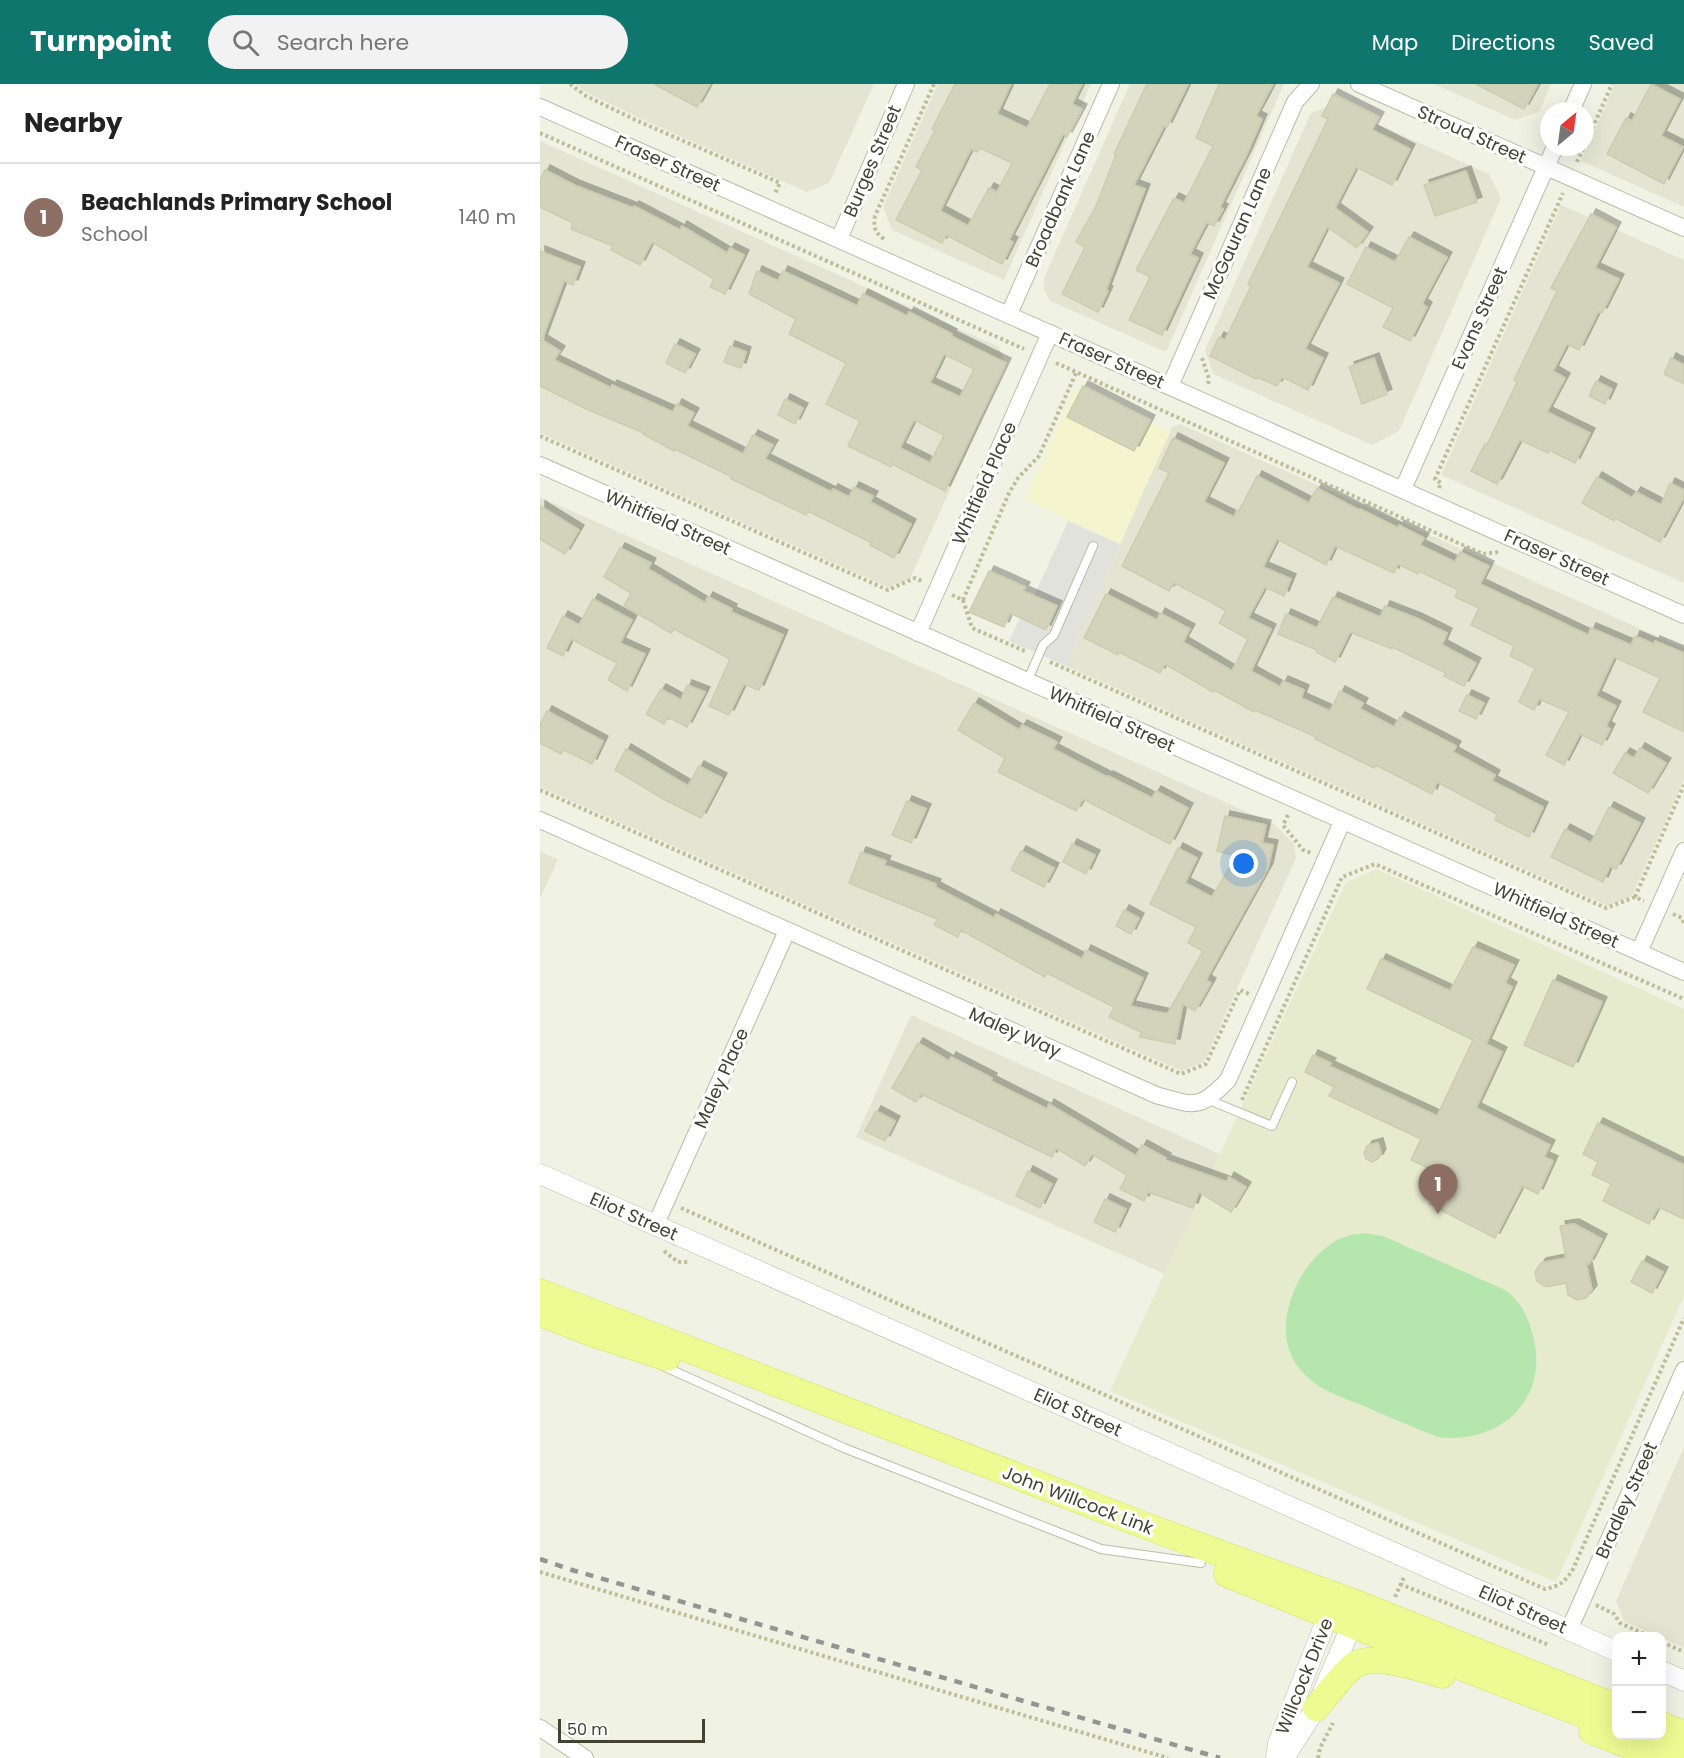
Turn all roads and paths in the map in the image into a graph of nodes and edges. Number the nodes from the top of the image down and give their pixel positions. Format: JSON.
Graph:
{"nodes":[{"id":1,"x":570,"y":84,"type":"edge"},
{"id":2,"x":906,"y":84,"type":"edge"},
{"id":3,"x":934,"y":84,"type":"edge"},
{"id":4,"x":1111,"y":84,"type":"edge"},
{"id":5,"x":1311,"y":84,"type":"edge"},
{"id":6,"x":1359,"y":84,"type":"edge"},
{"id":7,"x":1583,"y":84,"type":"edge"},
{"id":8,"x":1612,"y":84,"type":"edge"},
{"id":9,"x":1575,"y":102,"type":"edge"},
{"id":10,"x":541,"y":107,"type":"edge"},
{"id":11,"x":1594,"y":124,"type":"edge"},
{"id":12,"x":540,"y":133,"type":"edge"},
{"id":13,"x":1551,"y":156,"type":"edge"},
{"id":14,"x":1580,"y":156,"type":"edge"},
{"id":15,"x":1577,"y":162,"type":"dead end"},
{"id":16,"x":1546,"y":167,"type":"junction"},
{"id":17,"x":1563,"y":193,"type":"dead end"},
{"id":18,"x":774,"y":196,"type":"dead end"},
{"id":19,"x":1684,"y":228,"type":"edge"},
{"id":20,"x":839,"y":239,"type":"junction"},
{"id":21,"x":884,"y":244,"type":"dead end"},
{"id":22,"x":1009,"y":314,"type":"junction"},
{"id":23,"x":1050,"y":333,"type":"junction"},
{"id":24,"x":1021,"y":348,"type":"dead end"},
{"id":25,"x":1062,"y":366,"type":"dead end"},
{"id":26,"x":1076,"y":373,"type":"junction"},
{"id":27,"x":1170,"y":386,"type":"junction"},
{"id":28,"x":540,"y":436,"type":"edge"},
{"id":29,"x":540,"y":465,"type":"edge"},
{"id":30,"x":1403,"y":489,"type":"junction"},
{"id":31,"x":1438,"y":490,"type":"dead end"},
{"id":32,"x":1093,"y":546,"type":"dead end"},
{"id":33,"x":1506,"y":552,"type":"dead end"},
{"id":34,"x":927,"y":584,"type":"dead end"},
{"id":35,"x":949,"y":594,"type":"dead end"},
{"id":36,"x":963,"y":600,"type":"junction"},
{"id":37,"x":1684,"y":615,"type":"edge"},
{"id":38,"x":918,"y":633,"type":"junction"},
{"id":39,"x":1038,"y":657,"type":"junction"},
{"id":40,"x":1027,"y":682,"type":"junction"},
{"id":41,"x":1297,"y":771,"type":"junction"},
{"id":42,"x":1300,"y":778,"type":"dead end"},
{"id":43,"x":1317,"y":781,"type":"junction"},
{"id":44,"x":1310,"y":782,"type":"dead end"},
{"id":45,"x":1684,"y":785,"type":"edge"},
{"id":46,"x":540,"y":790,"type":"edge"},
{"id":47,"x":1286,"y":818,"type":"dead end"},
{"id":48,"x":540,"y":820,"type":"edge"},
{"id":49,"x":1342,"y":822,"type":"junction"},
{"id":50,"x":1684,"y":851,"type":"edge"},
{"id":51,"x":1307,"y":852,"type":"dead end"},
{"id":52,"x":1343,"y":869,"type":"dead end"},
{"id":53,"x":1351,"y":873,"type":"junction"},
{"id":54,"x":1635,"y":897,"type":"junction"},
{"id":55,"x":1649,"y":903,"type":"dead end"},
{"id":56,"x":1671,"y":913,"type":"dead end"},
{"id":57,"x":1684,"y":924,"type":"edge"},
{"id":58,"x":787,"y":931,"type":"junction"},
{"id":59,"x":1639,"y":952,"type":"junction"},
{"id":60,"x":1684,"y":972,"type":"edge"},
{"id":61,"x":1240,"y":990,"type":"dead end"},
{"id":62,"x":1684,"y":999,"type":"edge"},
{"id":63,"x":1292,"y":1082,"type":"dead end"},
{"id":64,"x":1209,"y":1100,"type":"junction"},
{"id":65,"x":1237,"y":1112,"type":"junction"},
{"id":66,"x":540,"y":1174,"type":"edge"},
{"id":67,"x":685,"y":1210,"type":"dead end"},
{"id":68,"x":656,"y":1226,"type":"junction"},
{"id":69,"x":540,"y":1292,"type":"edge"},
{"id":70,"x":540,"y":1313,"type":"edge"},
{"id":71,"x":1684,"y":1318,"type":"edge"},
{"id":72,"x":1684,"y":1370,"type":"edge"},
{"id":73,"x":1406,"y":1571,"type":"dead end"},
{"id":74,"x":540,"y":1572,"type":"edge"},
{"id":75,"x":1400,"y":1584,"type":"junction"},
{"id":76,"x":1393,"y":1602,"type":"dead end"},
{"id":77,"x":1332,"y":1606,"type":"junction"},
{"id":78,"x":1597,"y":1606,"type":"dead end"},
{"id":79,"x":1356,"y":1615,"type":"junction"},
{"id":80,"x":1569,"y":1630,"type":"junction"},
{"id":81,"x":1640,"y":1632,"type":"edge"},
{"id":82,"x":1666,"y":1644,"type":"edge"},
{"id":83,"x":1554,"y":1647,"type":"dead end"},
{"id":84,"x":1612,"y":1649,"type":"edge"},
{"id":85,"x":1684,"y":1652,"type":"edge"},
{"id":86,"x":1666,"y":1673,"type":"edge"},
{"id":87,"x":1684,"y":1681,"type":"edge"},
{"id":88,"x":1612,"y":1705,"type":"edge"},
{"id":89,"x":1316,"y":1708,"type":"junction"},
{"id":90,"x":1612,"y":1725,"type":"edge"},
{"id":91,"x":1666,"y":1727,"type":"edge"},
{"id":92,"x":540,"y":1728,"type":"edge"},
{"id":93,"x":1684,"y":1734,"type":"edge"},
{"id":94,"x":1650,"y":1740,"type":"edge"},
{"id":95,"x":1684,"y":1754,"type":"edge"},
{"id":96,"x":585,"y":1758,"type":"edge"},
{"id":97,"x":1168,"y":1758,"type":"edge"},
{"id":98,"x":1276,"y":1758,"type":"edge"},
{"id":99,"x":1284,"y":1758,"type":"edge"}],
"edges":[{"from":1,"to":18,"type":"path"},
{"from":2,"to":20,"type":"street","name":"Burges Street"},
{"from":3,"to":21,"type":"path"},
{"from":4,"to":22,"type":"street","name":"Broadbank Lane"},
{"from":5,"to":27,"type":"street","name":"McGauran Lane"},
{"from":6,"to":16,"type":"street","name":"Stroud Street"},
{"from":7,"to":9,"type":"street"},
{"from":8,"to":11,"type":"path"},
{"from":10,"to":20,"type":"street","name":"Fraser Street"},
{"from":12,"to":24,"type":"path"},
{"from":13,"to":16,"type":"street","name":"Evans Street"},
{"from":14,"to":15,"type":"path"},
{"from":16,"to":19,"type":"street","name":"Stroud Street"},
{"from":16,"to":30,"type":"street","name":"Evans Street"},
{"from":17,"to":31,"type":"path"},
{"from":20,"to":22,"type":"street","name":"Fraser Street"},
{"from":22,"to":23,"type":"street","name":"Fraser Street"},
{"from":23,"to":27,"type":"street","name":"Fraser Street"},
{"from":23,"to":38,"type":"street","name":"Whitfield Place"},
{"from":25,"to":26,"type":"path"},
{"from":26,"to":33,"type":"path"},
{"from":26,"to":36,"type":"path"},
{"from":27,"to":30,"type":"street","name":"Fraser Street"},
{"from":28,"to":34,"type":"path"},
{"from":29,"to":38,"type":"street","name":"Whitfield Street"},
{"from":30,"to":37,"type":"street","name":"Fraser Street"},
{"from":32,"to":39,"type":"lane"},
{"from":35,"to":36,"type":"path"},
{"from":36,"to":39,"type":"path"},
{"from":38,"to":40,"type":"street","name":"Whitfield Street"},
{"from":39,"to":40,"type":"lane"},
{"from":39,"to":41,"type":"path"},
{"from":40,"to":49,"type":"street","name":"Whitfield Street"},
{"from":41,"to":42,"type":"path"},
{"from":41,"to":43,"type":"path"},
{"from":43,"to":44,"type":"path"},
{"from":43,"to":54,"type":"path"},
{"from":45,"to":54,"type":"path"},
{"from":46,"to":61,"type":"path"},
{"from":47,"to":51,"type":"path"},
{"from":48,"to":58,"type":"street","name":"Maley Way"},
{"from":49,"to":59,"type":"street","name":"Whitfield Street"},
{"from":49,"to":64,"type":"street"},
{"from":50,"to":59,"type":"street"},
{"from":52,"to":53,"type":"path"},
{"from":53,"to":62,"type":"path"},
{"from":53,"to":65,"type":"path"},
{"from":54,"to":55,"type":"path"},
{"from":56,"to":57,"type":"path"},
{"from":58,"to":64,"type":"street","name":"Maley Way"},
{"from":58,"to":68,"type":"street","name":"Maley Place"},
{"from":59,"to":60,"type":"street","name":"Whitfield Street"},
{"from":63,"to":65,"type":"lane"},
{"from":64,"to":65,"type":"lane"},
{"from":66,"to":68,"type":"street","name":"Eliot Street"},
{"from":67,"to":71,"type":"path"},
{"from":68,"to":80,"type":"street","name":"Eliot Street"},
{"from":69,"to":77,"type":"main road","name":"John Willcock Link"},
{"from":70,"to":77,"type":"main road","name":"John Willcock Link"},
{"from":72,"to":80,"type":"street","name":"Bradley Street"},
{"from":73,"to":75,"type":"path"},
{"from":74,"to":97,"type":"path"},
{"from":75,"to":76,"type":"path"},
{"from":75,"to":83,"type":"path"},
{"from":77,"to":79,"type":"main road","name":"John Willcock Link"},
{"from":77,"to":98,"type":"street","name":"Willcock Drive"},
{"from":78,"to":81,"type":"path"},
{"from":79,"to":88,"type":"main road","name":"John Willcock Link"},
{"from":79,"to":89,"type":"street","name":"Willcock Drive"},
{"from":79,"to":90,"type":"main road","name":"John Willcock Link"},
{"from":80,"to":84,"type":"street","name":"Eliot Street"},
{"from":82,"to":85,"type":"path"},
{"from":86,"to":87,"type":"street"},
{"from":89,"to":95,"type":"main road"},
{"from":89,"to":99,"type":"street","name":"Willcock Drive"},
{"from":91,"to":93,"type":"main road"},
{"from":92,"to":96,"type":"street"},
{"from":94,"to":95,"type":"main road"}]}
